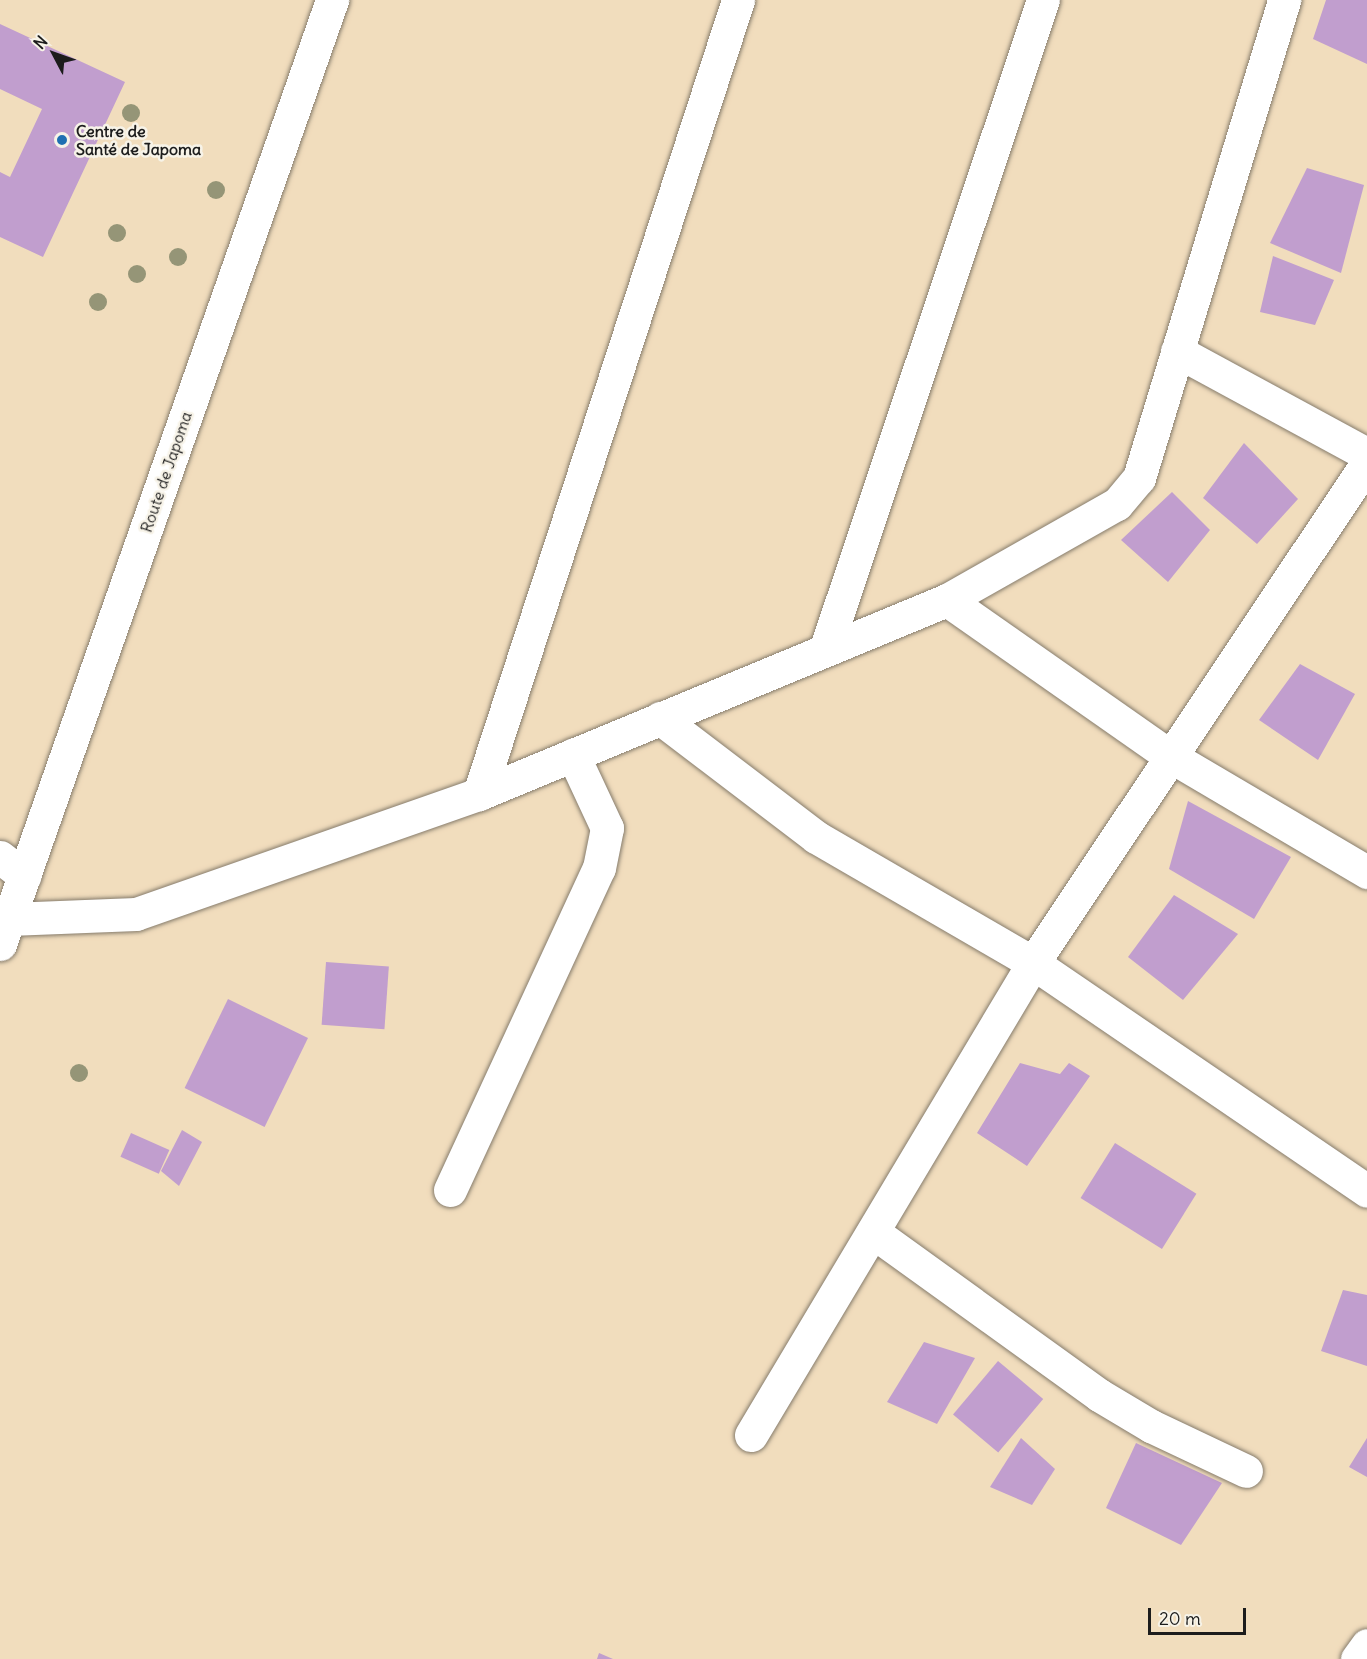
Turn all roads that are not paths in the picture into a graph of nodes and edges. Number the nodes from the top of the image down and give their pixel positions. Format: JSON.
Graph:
{"nodes":[{"id":1,"x":332,"y":0,"type":"edge"},
{"id":2,"x":738,"y":0,"type":"edge"},
{"id":3,"x":1043,"y":0,"type":"edge"},
{"id":4,"x":1284,"y":0,"type":"edge"},
{"id":5,"x":1178,"y":351,"type":"junction"},
{"id":6,"x":1367,"y":454,"type":"edge"},
{"id":7,"x":1367,"y":463,"type":"edge"},
{"id":8,"x":947,"y":600,"type":"junction"},
{"id":9,"x":826,"y":648,"type":"junction"},
{"id":10,"x":660,"y":718,"type":"junction"},
{"id":11,"x":573,"y":755,"type":"junction"},
{"id":12,"x":1170,"y":756,"type":"junction"},
{"id":13,"x":479,"y":794,"type":"junction"},
{"id":14,"x":12,"y":867,"type":"edge"},
{"id":15,"x":1367,"y":872,"type":"edge"},
{"id":16,"x":5,"y":931,"type":"edge"},
{"id":17,"x":1033,"y":963,"type":"junction"},
{"id":18,"x":450,"y":1190,"type":"dead end"},
{"id":19,"x":1367,"y":1191,"type":"edge"},
{"id":20,"x":873,"y":1232,"type":"junction"},
{"id":21,"x":751,"y":1435,"type":"dead end"},
{"id":22,"x":1246,"y":1472,"type":"dead end"},
{"id":23,"x":1367,"y":1645,"type":"edge"},
{"id":24,"x":1357,"y":1659,"type":"edge"}],
"edges":[{"from":1,"to":14,"type":"street","name":"Route de Japoma"},
{"from":2,"to":13,"type":"street"},
{"from":3,"to":9,"type":"street"},
{"from":4,"to":5,"type":"street"},
{"from":5,"to":6,"type":"street"},
{"from":5,"to":8,"type":"street"},
{"from":7,"to":12,"type":"street"},
{"from":8,"to":9,"type":"street"},
{"from":8,"to":12,"type":"street"},
{"from":9,"to":10,"type":"street"},
{"from":10,"to":11,"type":"street"},
{"from":10,"to":17,"type":"street"},
{"from":11,"to":13,"type":"street"},
{"from":11,"to":18,"type":"street"},
{"from":12,"to":15,"type":"street"},
{"from":12,"to":17,"type":"street"},
{"from":13,"to":16,"type":"street"},
{"from":14,"to":16,"type":"street","name":"Route de Japoma"},
{"from":17,"to":19,"type":"street"},
{"from":17,"to":20,"type":"street"},
{"from":20,"to":21,"type":"street"},
{"from":20,"to":22,"type":"street"},
{"from":23,"to":24,"type":"street"}]}
